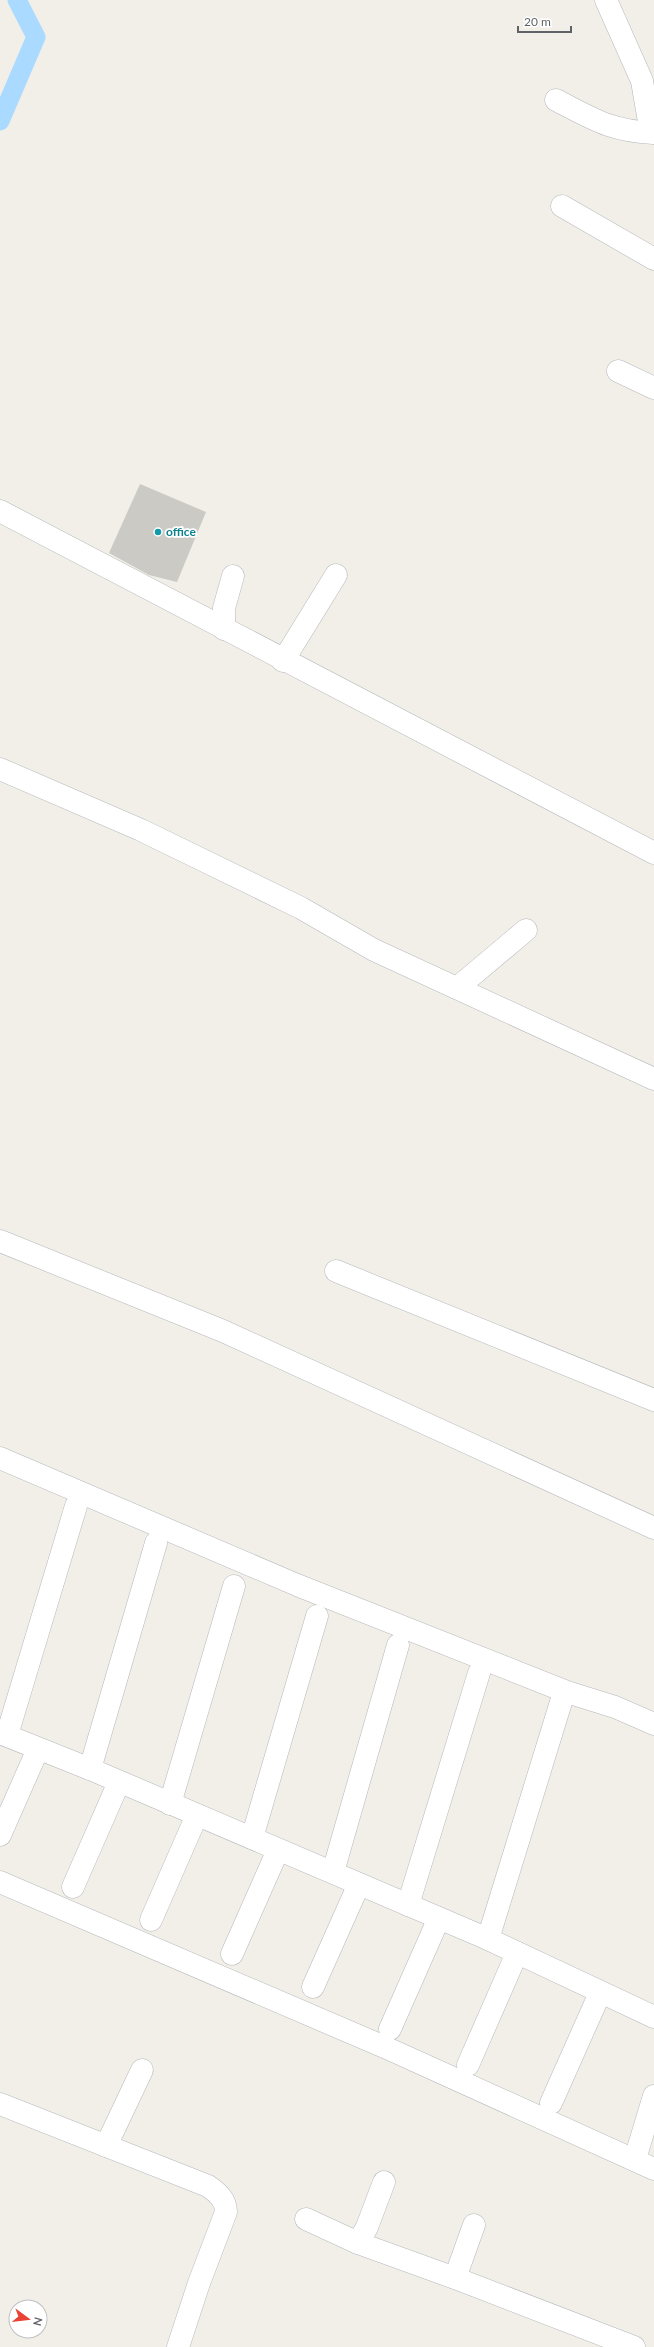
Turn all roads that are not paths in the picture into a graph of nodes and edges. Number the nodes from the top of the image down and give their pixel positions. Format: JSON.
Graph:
{"nodes":[{"id":1,"x":606,"y":0,"type":"edge"},
{"id":2,"x":556,"y":100,"type":"dead end"},
{"id":3,"x":654,"y":133,"type":"edge"},
{"id":4,"x":562,"y":206,"type":"dead end"},
{"id":5,"x":654,"y":259,"type":"edge"},
{"id":6,"x":618,"y":371,"type":"dead end"},
{"id":7,"x":654,"y":388,"type":"edge"},
{"id":8,"x":0,"y":511,"type":"edge"},
{"id":9,"x":336,"y":575,"type":"dead end"},
{"id":10,"x":233,"y":576,"type":"dead end"},
{"id":11,"x":224,"y":630,"type":"junction"},
{"id":12,"x":283,"y":660,"type":"junction"},
{"id":13,"x":0,"y":769,"type":"edge"},
{"id":14,"x":654,"y":853,"type":"edge"},
{"id":15,"x":526,"y":930,"type":"dead end"},
{"id":16,"x":457,"y":988,"type":"junction"},
{"id":17,"x":654,"y":1079,"type":"edge"},
{"id":18,"x":0,"y":1241,"type":"edge"},
{"id":19,"x":336,"y":1271,"type":"dead end"},
{"id":20,"x":654,"y":1400,"type":"edge"},
{"id":21,"x":0,"y":1458,"type":"edge"},
{"id":22,"x":76,"y":1506,"type":"dead end"},
{"id":23,"x":654,"y":1528,"type":"edge"},
{"id":24,"x":156,"y":1543,"type":"dead end"},
{"id":25,"x":234,"y":1586,"type":"dead end"},
{"id":26,"x":318,"y":1616,"type":"dead end"},
{"id":27,"x":398,"y":1645,"type":"dead end"},
{"id":28,"x":479,"y":1673,"type":"dead end"},
{"id":29,"x":561,"y":1702,"type":"dead end"},
{"id":30,"x":654,"y":1724,"type":"edge"},
{"id":31,"x":3,"y":1734,"type":"edge"},
{"id":32,"x":38,"y":1749,"type":"junction"},
{"id":33,"x":90,"y":1769,"type":"junction"},
{"id":34,"x":119,"y":1782,"type":"junction"},
{"id":35,"x":170,"y":1804,"type":"junction"},
{"id":36,"x":197,"y":1815,"type":"junction"},
{"id":37,"x":0,"y":1835,"type":"edge"},
{"id":38,"x":252,"y":1838,"type":"junction"},
{"id":39,"x":278,"y":1850,"type":"junction"},
{"id":40,"x":333,"y":1872,"type":"junction"},
{"id":41,"x":0,"y":1882,"type":"edge"},
{"id":42,"x":358,"y":1884,"type":"junction"},
{"id":43,"x":72,"y":1887,"type":"dead end"},
{"id":44,"x":408,"y":1905,"type":"junction"},
{"id":45,"x":439,"y":1918,"type":"junction"},
{"id":46,"x":151,"y":1920,"type":"dead end"},
{"id":47,"x":488,"y":1939,"type":"junction"},
{"id":48,"x":517,"y":1953,"type":"junction"},
{"id":49,"x":232,"y":1954,"type":"dead end"},
{"id":50,"x":313,"y":1987,"type":"dead end"},
{"id":51,"x":600,"y":1993,"type":"junction"},
{"id":52,"x":654,"y":2018,"type":"edge"},
{"id":53,"x":390,"y":2029,"type":"dead end"},
{"id":54,"x":468,"y":2065,"type":"dead end"},
{"id":55,"x":142,"y":2070,"type":"dead end"},
{"id":56,"x":654,"y":2096,"type":"edge"},
{"id":57,"x":551,"y":2103,"type":"dead end"},
{"id":58,"x":0,"y":2104,"type":"edge"},
{"id":59,"x":106,"y":2146,"type":"junction"},
{"id":60,"x":638,"y":2149,"type":"dead end"},
{"id":61,"x":654,"y":2169,"type":"edge"},
{"id":62,"x":384,"y":2182,"type":"dead end"},
{"id":63,"x":306,"y":2219,"type":"dead end"},
{"id":64,"x":474,"y":2225,"type":"dead end"},
{"id":65,"x":358,"y":2243,"type":"junction"},
{"id":66,"x":455,"y":2278,"type":"junction"},
{"id":67,"x":178,"y":2347,"type":"edge"},
{"id":68,"x":634,"y":2347,"type":"edge"}],
"edges":[{"from":1,"to":3,"type":"street"},
{"from":2,"to":3,"type":"street"},
{"from":4,"to":5,"type":"street"},
{"from":6,"to":7,"type":"street"},
{"from":8,"to":11,"type":"street"},
{"from":9,"to":12,"type":"street"},
{"from":10,"to":11,"type":"street"},
{"from":11,"to":12,"type":"street"},
{"from":12,"to":14,"type":"street"},
{"from":13,"to":16,"type":"street"},
{"from":15,"to":16,"type":"street"},
{"from":16,"to":17,"type":"street"},
{"from":18,"to":23,"type":"street"},
{"from":19,"to":20,"type":"street"},
{"from":21,"to":30,"type":"street"},
{"from":22,"to":31,"type":"street"},
{"from":24,"to":33,"type":"street"},
{"from":25,"to":35,"type":"street"},
{"from":26,"to":38,"type":"street"},
{"from":27,"to":40,"type":"street"},
{"from":28,"to":44,"type":"street"},
{"from":29,"to":47,"type":"street"},
{"from":31,"to":32,"type":"street"},
{"from":32,"to":33,"type":"street"},
{"from":32,"to":37,"type":"street"},
{"from":33,"to":34,"type":"street"},
{"from":34,"to":35,"type":"street"},
{"from":34,"to":43,"type":"street"},
{"from":35,"to":36,"type":"street"},
{"from":36,"to":38,"type":"street"},
{"from":36,"to":46,"type":"street"},
{"from":38,"to":39,"type":"street"},
{"from":39,"to":40,"type":"street"},
{"from":39,"to":49,"type":"street"},
{"from":40,"to":42,"type":"street"},
{"from":41,"to":61,"type":"street"},
{"from":42,"to":44,"type":"street"},
{"from":42,"to":50,"type":"street"},
{"from":44,"to":45,"type":"street"},
{"from":45,"to":47,"type":"street"},
{"from":45,"to":53,"type":"street"},
{"from":47,"to":48,"type":"street"},
{"from":48,"to":51,"type":"street"},
{"from":48,"to":54,"type":"street"},
{"from":51,"to":52,"type":"street"},
{"from":51,"to":57,"type":"street"},
{"from":55,"to":59,"type":"street"},
{"from":56,"to":60,"type":"street"},
{"from":58,"to":59,"type":"street"},
{"from":59,"to":67,"type":"street"},
{"from":62,"to":65,"type":"street"},
{"from":63,"to":65,"type":"street"},
{"from":64,"to":66,"type":"street"},
{"from":65,"to":66,"type":"street"},
{"from":66,"to":68,"type":"street"}]}
